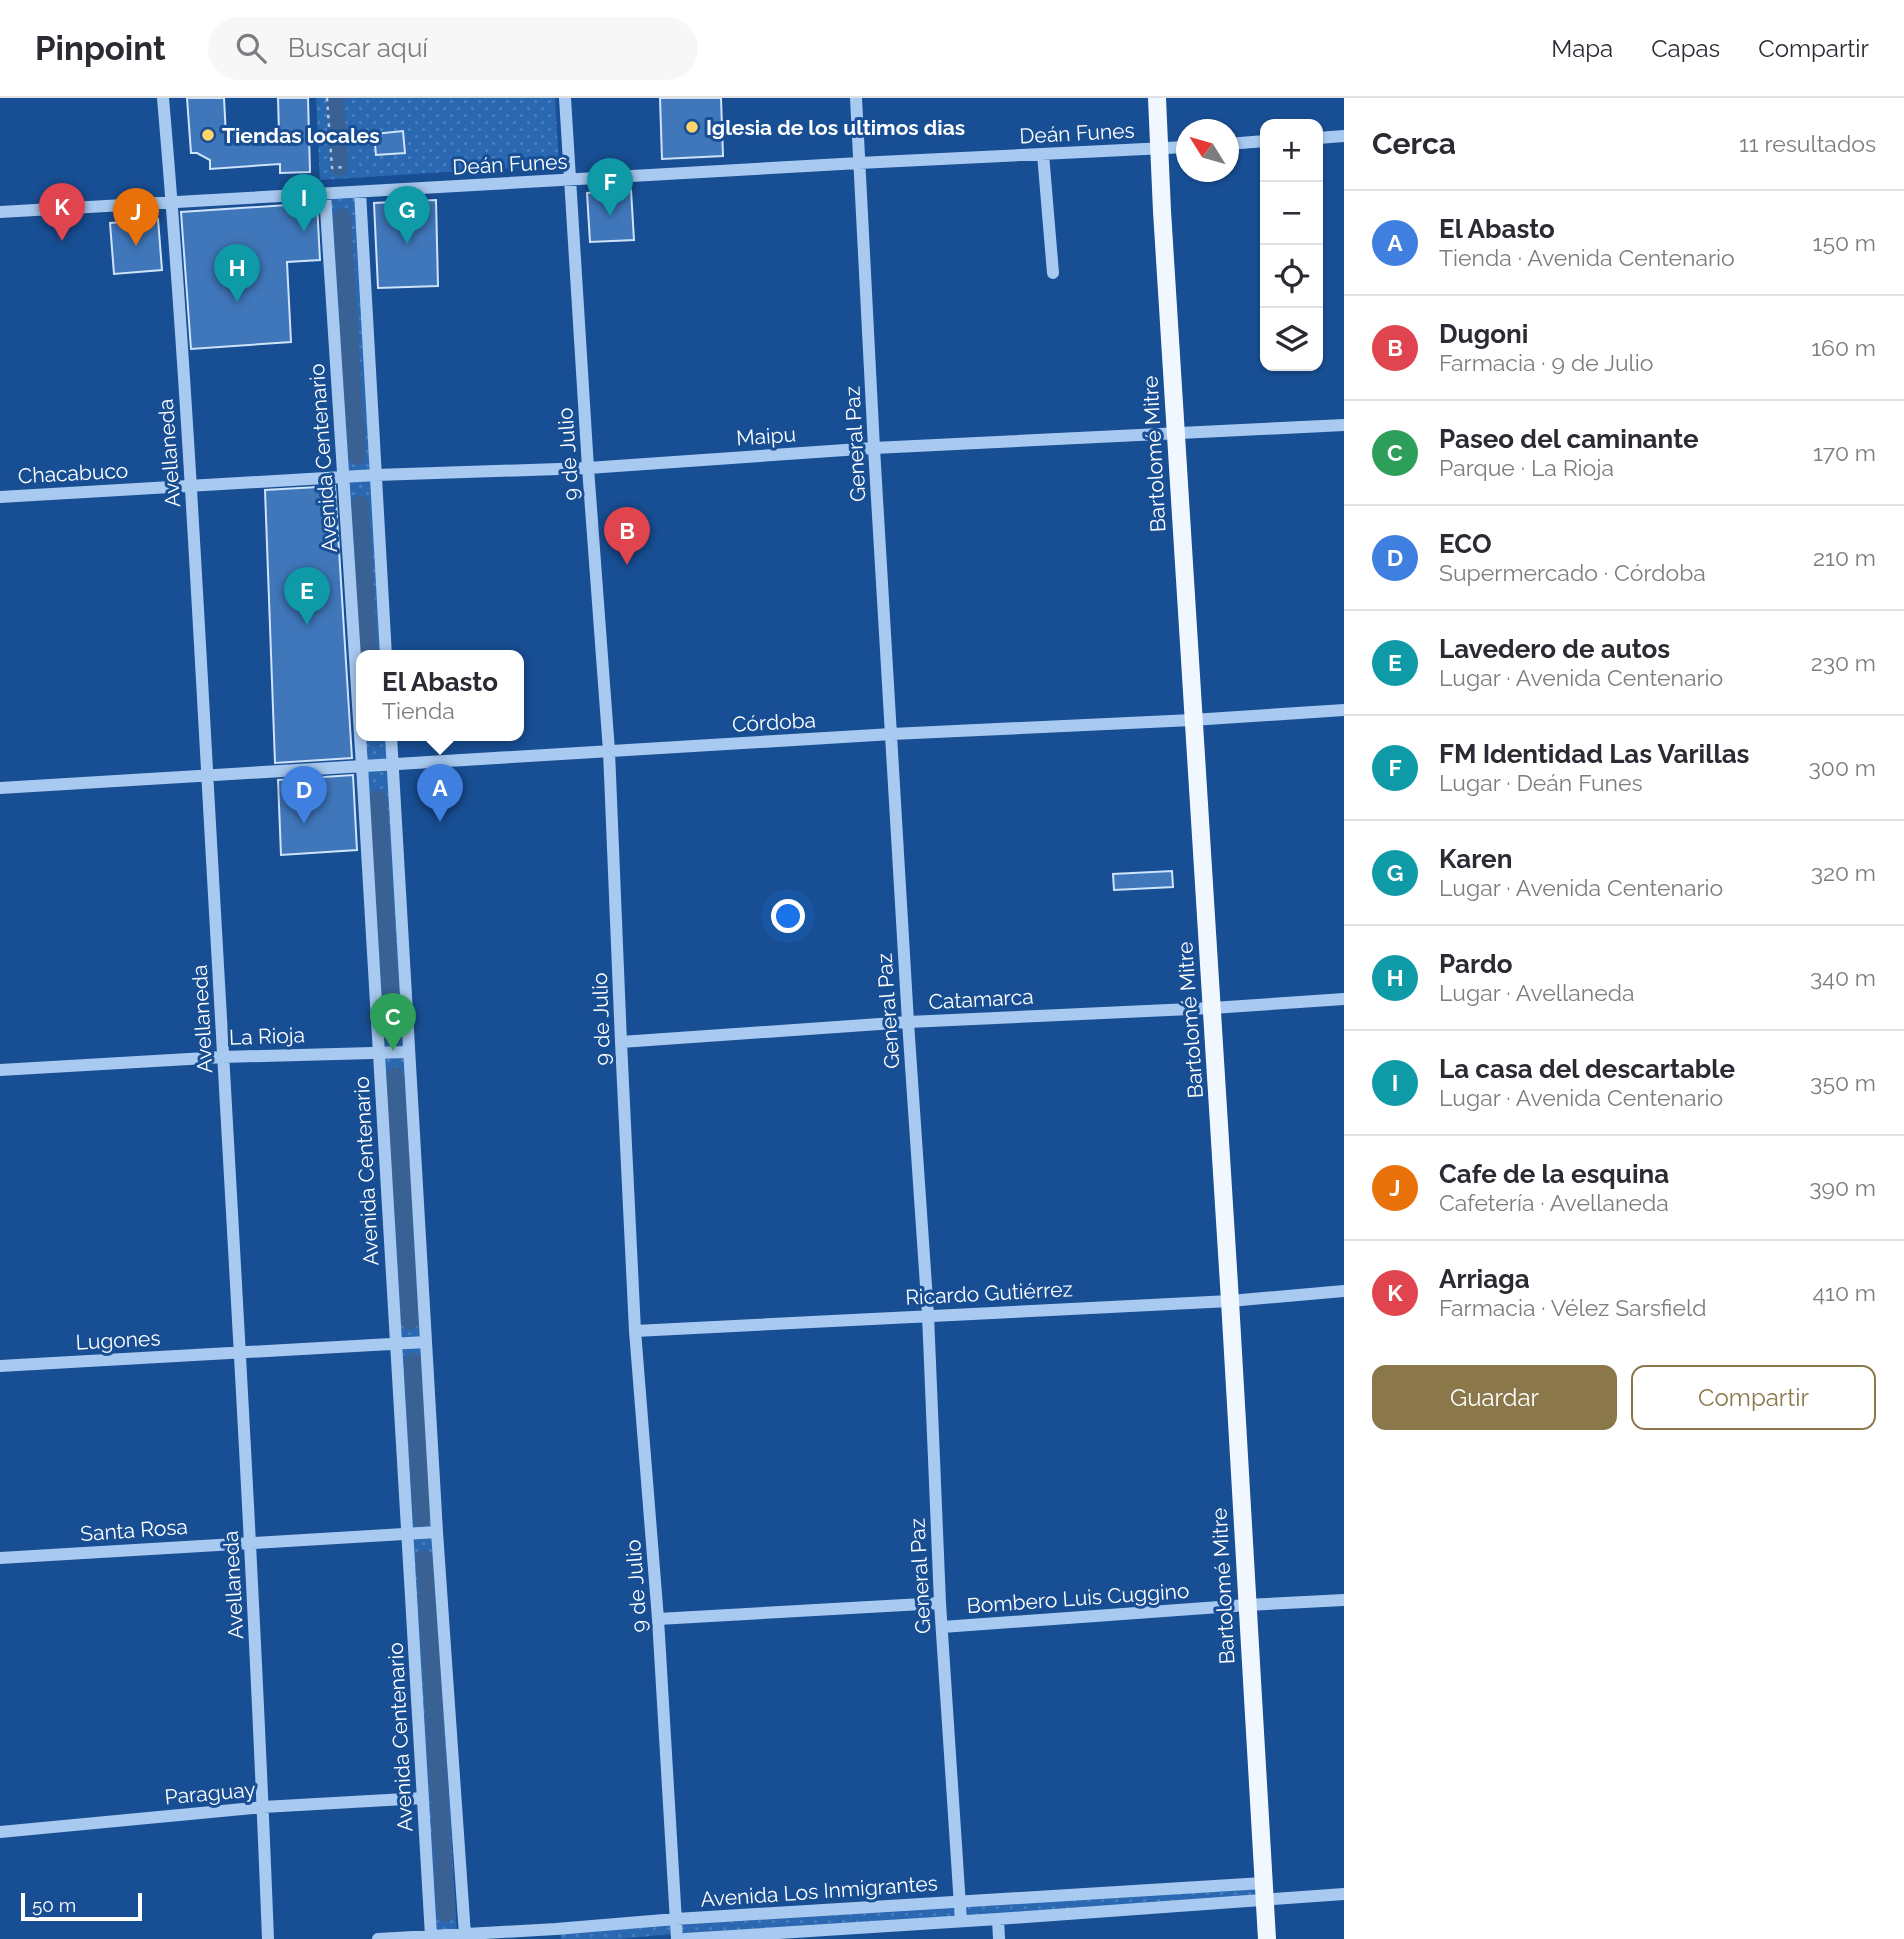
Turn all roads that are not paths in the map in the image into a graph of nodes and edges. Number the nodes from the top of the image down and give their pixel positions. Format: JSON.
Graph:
{"nodes":[{"id":1,"x":163,"y":98,"type":"edge"},
{"id":2,"x":565,"y":98,"type":"edge"},
{"id":3,"x":856,"y":98,"type":"edge"},
{"id":4,"x":1157,"y":98,"type":"edge"},
{"id":5,"x":1344,"y":136,"type":"edge"},
{"id":6,"x":1323,"y":138,"type":"edge"},
{"id":7,"x":1260,"y":141,"type":"edge"},
{"id":8,"x":1239,"y":143,"type":"edge"},
{"id":9,"x":1176,"y":148,"type":"edge"},
{"id":10,"x":1160,"y":149,"type":"junction"},
{"id":11,"x":1043,"y":154,"type":"junction"},
{"id":12,"x":859,"y":163,"type":"junction"},
{"id":13,"x":570,"y":180,"type":"junction"},
{"id":14,"x":360,"y":192,"type":"junction"},
{"id":15,"x":325,"y":194,"type":"junction"},
{"id":16,"x":172,"y":203,"type":"junction"},
{"id":17,"x":0,"y":212,"type":"edge"},
{"id":18,"x":1053,"y":273,"type":"dead end"},
{"id":19,"x":1344,"y":425,"type":"edge"},
{"id":20,"x":1176,"y":434,"type":"junction"},
{"id":21,"x":874,"y":448,"type":"junction"},
{"id":22,"x":588,"y":468,"type":"junction"},
{"id":23,"x":376,"y":475,"type":"junction"},
{"id":24,"x":344,"y":477,"type":"junction"},
{"id":25,"x":191,"y":486,"type":"junction"},
{"id":26,"x":0,"y":497,"type":"edge"},
{"id":27,"x":386,"y":650,"type":"edge"},
{"id":28,"x":356,"y":670,"type":"edge"},
{"id":29,"x":1344,"y":710,"type":"edge"},
{"id":30,"x":1192,"y":720,"type":"junction"},
{"id":31,"x":892,"y":734,"type":"junction"},
{"id":32,"x":360,"y":741,"type":"edge"},
{"id":33,"x":391,"y":741,"type":"edge"},
{"id":34,"x":609,"y":751,"type":"junction"},
{"id":35,"x":393,"y":764,"type":"junction"},
{"id":36,"x":362,"y":766,"type":"junction"},
{"id":37,"x":207,"y":775,"type":"junction"},
{"id":38,"x":0,"y":788,"type":"edge"},
{"id":39,"x":1344,"y":999,"type":"edge"},
{"id":40,"x":1212,"y":1008,"type":"junction"},
{"id":41,"x":908,"y":1022,"type":"junction"},
{"id":42,"x":621,"y":1042,"type":"junction"},
{"id":43,"x":379,"y":1052,"type":"junction"},
{"id":44,"x":409,"y":1052,"type":"junction"},
{"id":45,"x":223,"y":1057,"type":"junction"},
{"id":46,"x":0,"y":1070,"type":"edge"},
{"id":47,"x":1344,"y":1291,"type":"edge"},
{"id":48,"x":1230,"y":1301,"type":"junction"},
{"id":49,"x":928,"y":1315,"type":"junction"},
{"id":50,"x":635,"y":1331,"type":"junction"},
{"id":51,"x":426,"y":1342,"type":"junction"},
{"id":52,"x":396,"y":1343,"type":"junction"},
{"id":53,"x":239,"y":1352,"type":"junction"},
{"id":54,"x":0,"y":1366,"type":"edge"},
{"id":55,"x":438,"y":1532,"type":"junction"},
{"id":56,"x":407,"y":1533,"type":"junction"},
{"id":57,"x":251,"y":1542,"type":"junction"},
{"id":58,"x":0,"y":1558,"type":"edge"},
{"id":59,"x":1344,"y":1600,"type":"edge"},
{"id":60,"x":940,"y":1603,"type":"junction"},
{"id":61,"x":1247,"y":1605,"type":"junction"},
{"id":62,"x":658,"y":1619,"type":"junction"},
{"id":63,"x":942,"y":1628,"type":"junction"},
{"id":64,"x":423,"y":1798,"type":"junction"},
{"id":65,"x":263,"y":1807,"type":"junction"},
{"id":66,"x":0,"y":1832,"type":"edge"},
{"id":67,"x":1264,"y":1892,"type":"junction"},
{"id":68,"x":1344,"y":1894,"type":"edge"},
{"id":69,"x":960,"y":1902,"type":"junction"},
{"id":70,"x":676,"y":1919,"type":"junction"},
{"id":71,"x":998,"y":1919,"type":"junction"},
{"id":72,"x":961,"y":1921,"type":"junction"},
{"id":73,"x":556,"y":1934,"type":"edge"},
{"id":74,"x":465,"y":1935,"type":"junction"},
{"id":75,"x":430,"y":1937,"type":"junction"},
{"id":76,"x":268,"y":1939,"type":"edge"},
{"id":77,"x":378,"y":1939,"type":"edge"},
{"id":78,"x":677,"y":1939,"type":"edge"},
{"id":79,"x":685,"y":1939,"type":"edge"},
{"id":80,"x":999,"y":1939,"type":"edge"},
{"id":81,"x":1267,"y":1939,"type":"edge"}],
"edges":[{"from":1,"to":16,"type":"street","name":"Avellaneda"},
{"from":2,"to":13,"type":"street","name":"9 de Julio"},
{"from":3,"to":12,"type":"street","name":"General Paz"},
{"from":4,"to":10,"type":"main road","name":"Bartolomé Mitre"},
{"from":5,"to":6,"type":"street"},
{"from":7,"to":8,"type":"street"},
{"from":9,"to":10,"type":"street","name":"Deán Funes"},
{"from":10,"to":11,"type":"street","name":"Deán Funes"},
{"from":10,"to":20,"type":"main road","name":"Bartolomé Mitre"},
{"from":11,"to":12,"type":"street","name":"Deán Funes"},
{"from":11,"to":18,"type":"street"},
{"from":12,"to":13,"type":"street","name":"Deán Funes"},
{"from":12,"to":21,"type":"street","name":"General Paz"},
{"from":13,"to":14,"type":"street","name":"Deán Funes"},
{"from":13,"to":22,"type":"street","name":"9 de Julio"},
{"from":14,"to":15,"type":"street","name":"Deán Funes"},
{"from":14,"to":23,"type":"street"},
{"from":15,"to":16,"type":"street","name":"Deán Funes"},
{"from":15,"to":24,"type":"street","name":"Avenida Centenario"},
{"from":16,"to":17,"type":"street","name":"Deán Funes"},
{"from":16,"to":25,"type":"street","name":"Avellaneda"},
{"from":19,"to":20,"type":"street","name":"Maipu"},
{"from":20,"to":21,"type":"street","name":"Maipu"},
{"from":20,"to":30,"type":"main road","name":"Bartolomé Mitre"},
{"from":21,"to":22,"type":"street","name":"Maipu"},
{"from":21,"to":31,"type":"street","name":"General Paz"},
{"from":22,"to":23,"type":"street","name":"Maipu"},
{"from":22,"to":34,"type":"street","name":"9 de Julio"},
{"from":23,"to":24,"type":"street","name":"Maipu"},
{"from":23,"to":27,"type":"street"},
{"from":24,"to":25,"type":"street","name":"Maipu"},
{"from":24,"to":28,"type":"street","name":"Avenida Centenario"},
{"from":25,"to":26,"type":"street","name":"Chacabuco"},
{"from":25,"to":37,"type":"street","name":"Avellaneda"},
{"from":29,"to":30,"type":"street","name":"Córdoba"},
{"from":30,"to":31,"type":"street","name":"Córdoba"},
{"from":30,"to":40,"type":"main road","name":"Bartolomé Mitre"},
{"from":31,"to":34,"type":"street","name":"Córdoba"},
{"from":31,"to":41,"type":"street","name":"General Paz"},
{"from":32,"to":36,"type":"street","name":"Avenida Centenario"},
{"from":33,"to":35,"type":"street"},
{"from":34,"to":35,"type":"street","name":"Córdoba"},
{"from":34,"to":42,"type":"street","name":"9 de Julio"},
{"from":35,"to":36,"type":"street","name":"Córdoba"},
{"from":35,"to":44,"type":"street"},
{"from":36,"to":37,"type":"street","name":"Córdoba"},
{"from":36,"to":43,"type":"street","name":"Avenida Centenario"},
{"from":37,"to":38,"type":"street","name":"Córdoba"},
{"from":37,"to":45,"type":"street","name":"Avellaneda"},
{"from":39,"to":40,"type":"street","name":"Catamarca"},
{"from":40,"to":41,"type":"street","name":"Catamarca"},
{"from":40,"to":48,"type":"main road","name":"Bartolomé Mitre"},
{"from":41,"to":42,"type":"street","name":"Catamarca"},
{"from":41,"to":49,"type":"street","name":"General Paz"},
{"from":42,"to":50,"type":"street","name":"9 de Julio"},
{"from":43,"to":44,"type":"street","name":"La Rioja"},
{"from":43,"to":45,"type":"street","name":"La Rioja"},
{"from":43,"to":52,"type":"street","name":"Avenida Centenario"},
{"from":44,"to":51,"type":"street"},
{"from":45,"to":46,"type":"street","name":"La Rioja"},
{"from":45,"to":53,"type":"street","name":"Avellaneda"},
{"from":47,"to":48,"type":"street","name":"Ricardo Gutiérrez"},
{"from":48,"to":49,"type":"street","name":"Ricardo Gutiérrez"},
{"from":48,"to":61,"type":"main road","name":"Bartolomé Mitre"},
{"from":49,"to":50,"type":"street","name":"Ricardo Gutiérrez"},
{"from":49,"to":60,"type":"street","name":"General Paz"},
{"from":50,"to":62,"type":"street","name":"9 de Julio"},
{"from":51,"to":52,"type":"street"},
{"from":51,"to":55,"type":"street"},
{"from":52,"to":53,"type":"street"},
{"from":52,"to":56,"type":"street","name":"Avenida Centenario"},
{"from":53,"to":54,"type":"street","name":"Lugones"},
{"from":53,"to":57,"type":"street","name":"Avellaneda"},
{"from":55,"to":56,"type":"street","name":"Santa Rosa"},
{"from":55,"to":74,"type":"street"},
{"from":56,"to":57,"type":"street","name":"Santa Rosa"},
{"from":56,"to":64,"type":"street","name":"Avenida Centenario"},
{"from":57,"to":58,"type":"street","name":"Santa Rosa"},
{"from":57,"to":65,"type":"street","name":"Avellaneda"},
{"from":59,"to":61,"type":"street","name":"Bombero Luis Cuggino"},
{"from":60,"to":62,"type":"street","name":"Bombero Luis Cuggino"},
{"from":60,"to":63,"type":"street","name":"General Paz"},
{"from":61,"to":63,"type":"street","name":"Bombero Luis Cuggino"},
{"from":61,"to":67,"type":"main road","name":"Bartolomé Mitre"},
{"from":62,"to":70,"type":"street","name":"9 de Julio"},
{"from":63,"to":69,"type":"street","name":"General Paz"},
{"from":64,"to":65,"type":"street","name":"Paraguay"},
{"from":64,"to":75,"type":"street","name":"Avenida Centenario"},
{"from":65,"to":66,"type":"street","name":"Paraguay"},
{"from":65,"to":76,"type":"street","name":"Avellaneda"},
{"from":67,"to":68,"type":"street","name":"Avenida Los Inmigrantes"},
{"from":67,"to":69,"type":"street","name":"Avenida Los Inmigrantes"},
{"from":67,"to":71,"type":"street","name":"Avenida Los Inmigrantes"},
{"from":67,"to":81,"type":"main road","name":"Bartolomé Mitre"},
{"from":69,"to":70,"type":"street","name":"Avenida Los Inmigrantes"},
{"from":69,"to":72,"type":"street","name":"General Paz"},
{"from":70,"to":73,"type":"street","name":"Avenida Los Inmigrantes"},
{"from":70,"to":78,"type":"street","name":"9 de Julio"},
{"from":71,"to":72,"type":"street","name":"Avenida Los Inmigrantes"},
{"from":71,"to":80,"type":"street"},
{"from":72,"to":79,"type":"street","name":"Avenida Los Inmigrantes"},
{"from":73,"to":74,"type":"street","name":"Avenida Los Inmigrantes"},
{"from":74,"to":75,"type":"street","name":"Avenida Los Inmigrantes"},
{"from":75,"to":77,"type":"street","name":"Avenida Los Inmigrantes"}]}
